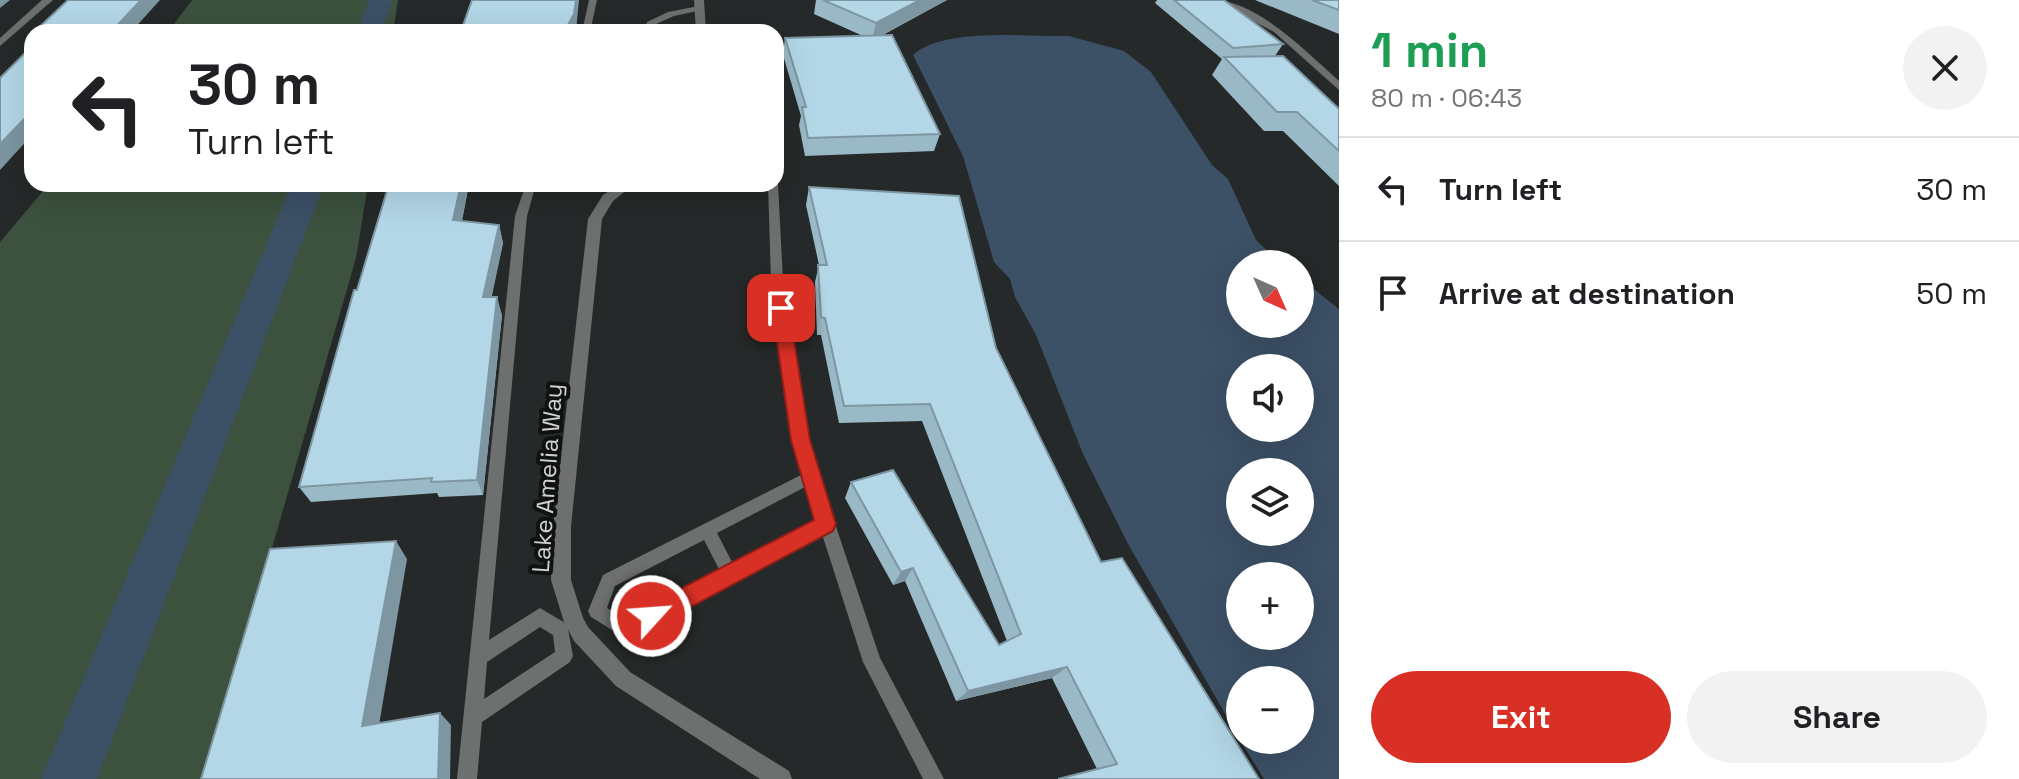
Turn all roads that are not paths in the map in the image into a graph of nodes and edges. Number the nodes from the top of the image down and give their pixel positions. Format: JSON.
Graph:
{"nodes":[{"id":1,"x":48,"y":0,"type":"edge"},
{"id":2,"x":593,"y":0,"type":"edge"},
{"id":3,"x":1219,"y":0,"type":"edge"},
{"id":4,"x":699,"y":4,"type":"edge"},
{"id":5,"x":588,"y":24,"type":"edge"},
{"id":6,"x":650,"y":24,"type":"edge"},
{"id":7,"x":700,"y":24,"type":"edge"},
{"id":8,"x":0,"y":43,"type":"edge"},
{"id":9,"x":1339,"y":87,"type":"edge"},
{"id":10,"x":528,"y":192,"type":"edge"},
{"id":11,"x":617,"y":192,"type":"edge"},
{"id":12,"x":773,"y":192,"type":"edge"},
{"id":13,"x":811,"y":477,"type":"junction"},
{"id":14,"x":826,"y":524,"type":"junction"},
{"id":15,"x":707,"y":530,"type":"junction"},
{"id":16,"x":731,"y":576,"type":"junction"},
{"id":17,"x":597,"y":611,"type":"junction"},
{"id":18,"x":568,"y":626,"type":"junction"},
{"id":19,"x":477,"y":658,"type":"junction"},
{"id":20,"x":476,"y":715,"type":"junction"},
{"id":21,"x":467,"y":779,"type":"edge"},
{"id":22,"x":781,"y":779,"type":"edge"},
{"id":23,"x":934,"y":779,"type":"edge"}],
"edges":[{"from":1,"to":8,"type":"street"},
{"from":2,"to":5,"type":"lane"},
{"from":3,"to":9,"type":"street"},
{"from":4,"to":6,"type":"lane"},
{"from":4,"to":7,"type":"street"},
{"from":10,"to":19,"type":"lane"},
{"from":11,"to":18,"type":"street","name":"Lake Amelia Way"},
{"from":12,"to":13,"type":"lane"},
{"from":13,"to":14,"type":"lane"},
{"from":13,"to":15,"type":"lane"},
{"from":14,"to":16,"type":"lane"},
{"from":14,"to":23,"type":"lane"},
{"from":15,"to":16,"type":"lane"},
{"from":15,"to":17,"type":"lane"},
{"from":16,"to":17,"type":"lane"},
{"from":17,"to":18,"type":"lane"},
{"from":18,"to":19,"type":"lane"},
{"from":18,"to":20,"type":"lane"},
{"from":18,"to":22,"type":"street","name":"Lake Amelia Way"},
{"from":19,"to":20,"type":"lane"},
{"from":20,"to":21,"type":"lane"}]}
